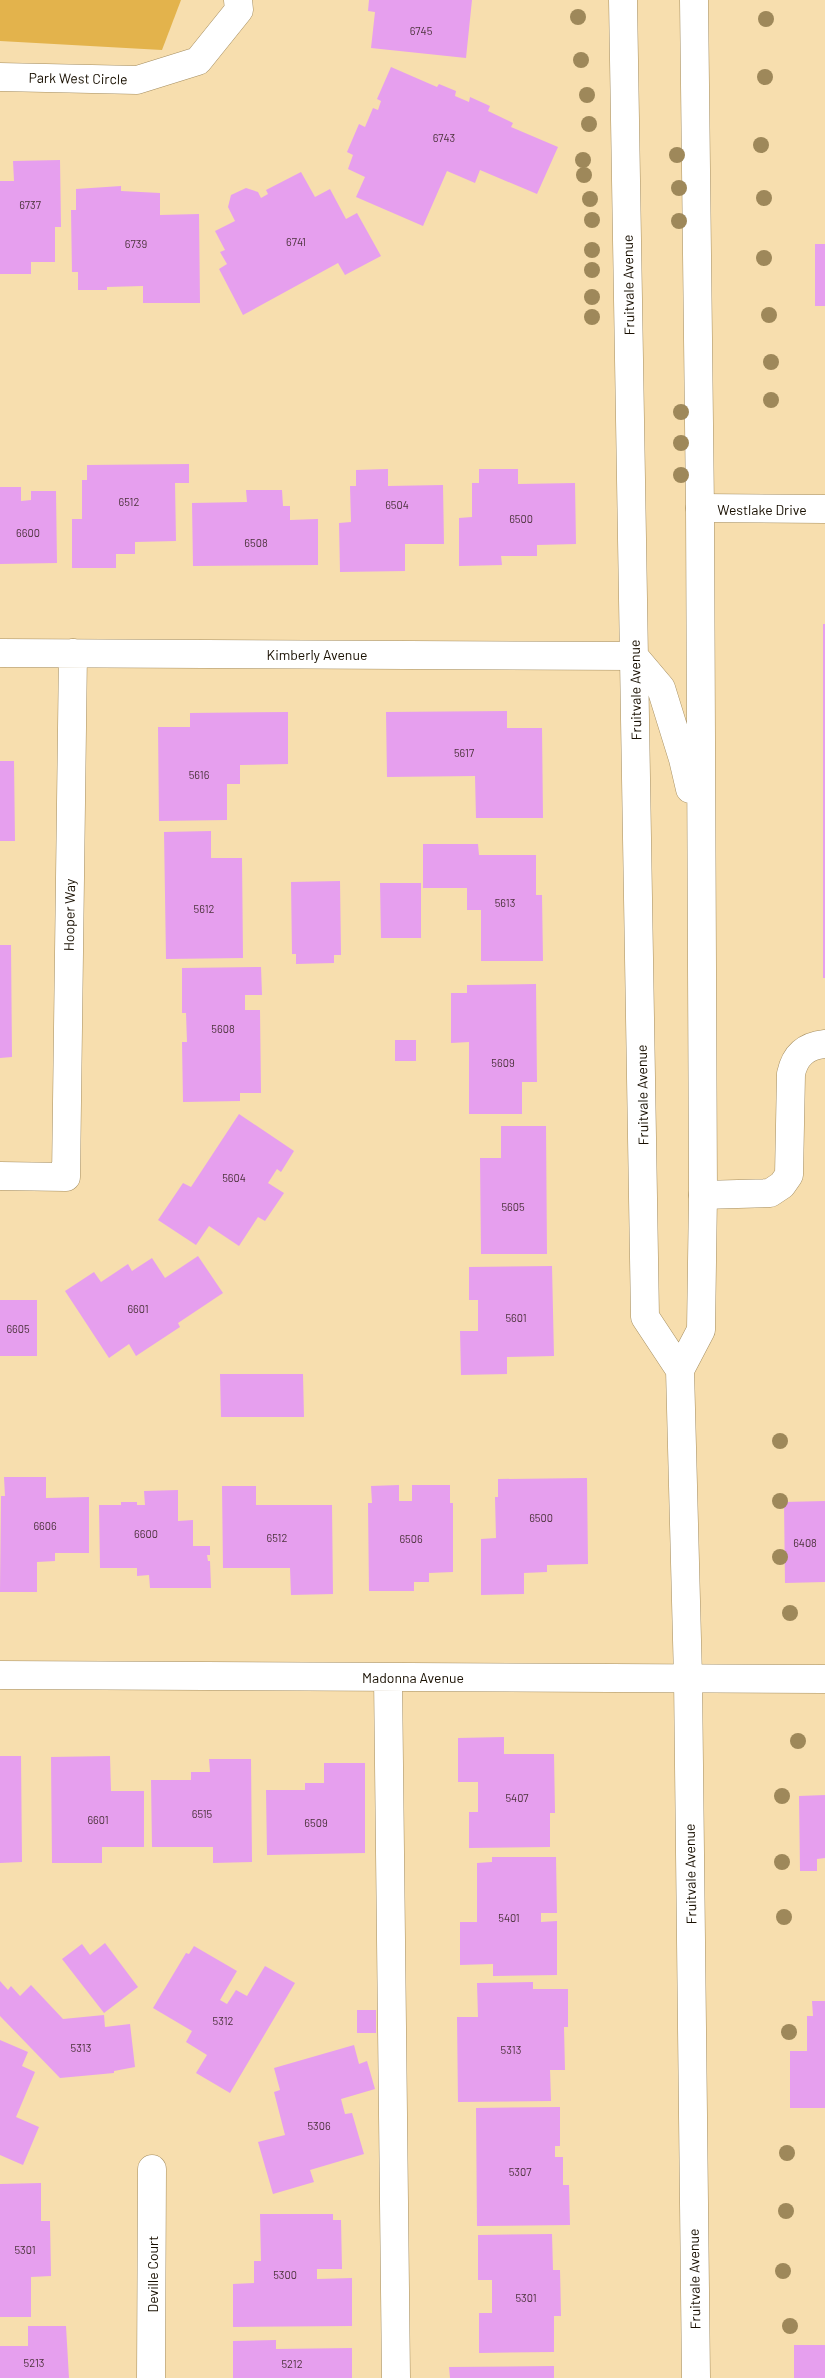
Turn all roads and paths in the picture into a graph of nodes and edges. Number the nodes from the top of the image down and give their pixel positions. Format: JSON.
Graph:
{"nodes":[{"id":1,"x":238,"y":0,"type":"edge"},
{"id":2,"x":623,"y":0,"type":"edge"},
{"id":3,"x":694,"y":0,"type":"edge"},
{"id":4,"x":0,"y":77,"type":"edge"},
{"id":5,"x":700,"y":508,"type":"junction"},
{"id":6,"x":825,"y":510,"type":"edge"},
{"id":7,"x":0,"y":653,"type":"edge"},
{"id":8,"x":73,"y":653,"type":"junction"},
{"id":9,"x":634,"y":656,"type":"junction"},
{"id":10,"x":701,"y":840,"type":"junction"},
{"id":11,"x":825,"y":1044,"type":"edge"},
{"id":12,"x":0,"y":1176,"type":"edge"},
{"id":13,"x":703,"y":1195,"type":"junction"},
{"id":14,"x":680,"y":1370,"type":"junction"},
{"id":15,"x":0,"y":1675,"type":"edge"},
{"id":16,"x":388,"y":1677,"type":"junction"},
{"id":17,"x":688,"y":1678,"type":"junction"},
{"id":18,"x":825,"y":1679,"type":"edge"},
{"id":19,"x":152,"y":2169,"type":"dead end"},
{"id":20,"x":151,"y":2378,"type":"edge"},
{"id":21,"x":396,"y":2378,"type":"edge"},
{"id":22,"x":696,"y":2378,"type":"edge"}],
"edges":[{"from":1,"to":4,"type":"main road","name":"Park West Circle"},
{"from":2,"to":9,"type":"main road","name":"Fruitvale Avenue"},
{"from":3,"to":5,"type":"main road"},
{"from":5,"to":6,"type":"main road","name":"Westlake Drive"},
{"from":5,"to":10,"type":"main road"},
{"from":7,"to":8,"type":"main road","name":"Kimberly Avenue"},
{"from":8,"to":9,"type":"main road","name":"Kimberly Avenue"},
{"from":8,"to":12,"type":"main road","name":"Hooper Way"},
{"from":9,"to":10,"type":"main road"},
{"from":9,"to":14,"type":"main road","name":"Fruitvale Avenue"},
{"from":10,"to":13,"type":"main road"},
{"from":11,"to":13,"type":"main road"},
{"from":13,"to":14,"type":"main road"},
{"from":14,"to":17,"type":"main road","name":"Fruitvale Avenue"},
{"from":15,"to":16,"type":"main road","name":"Madonna Avenue"},
{"from":16,"to":17,"type":"main road","name":"Madonna Avenue"},
{"from":16,"to":21,"type":"main road"},
{"from":17,"to":18,"type":"main road","name":"Madonna Avenue"},
{"from":17,"to":22,"type":"main road","name":"Fruitvale Avenue"},
{"from":19,"to":20,"type":"main road","name":"Deville Court"}]}
